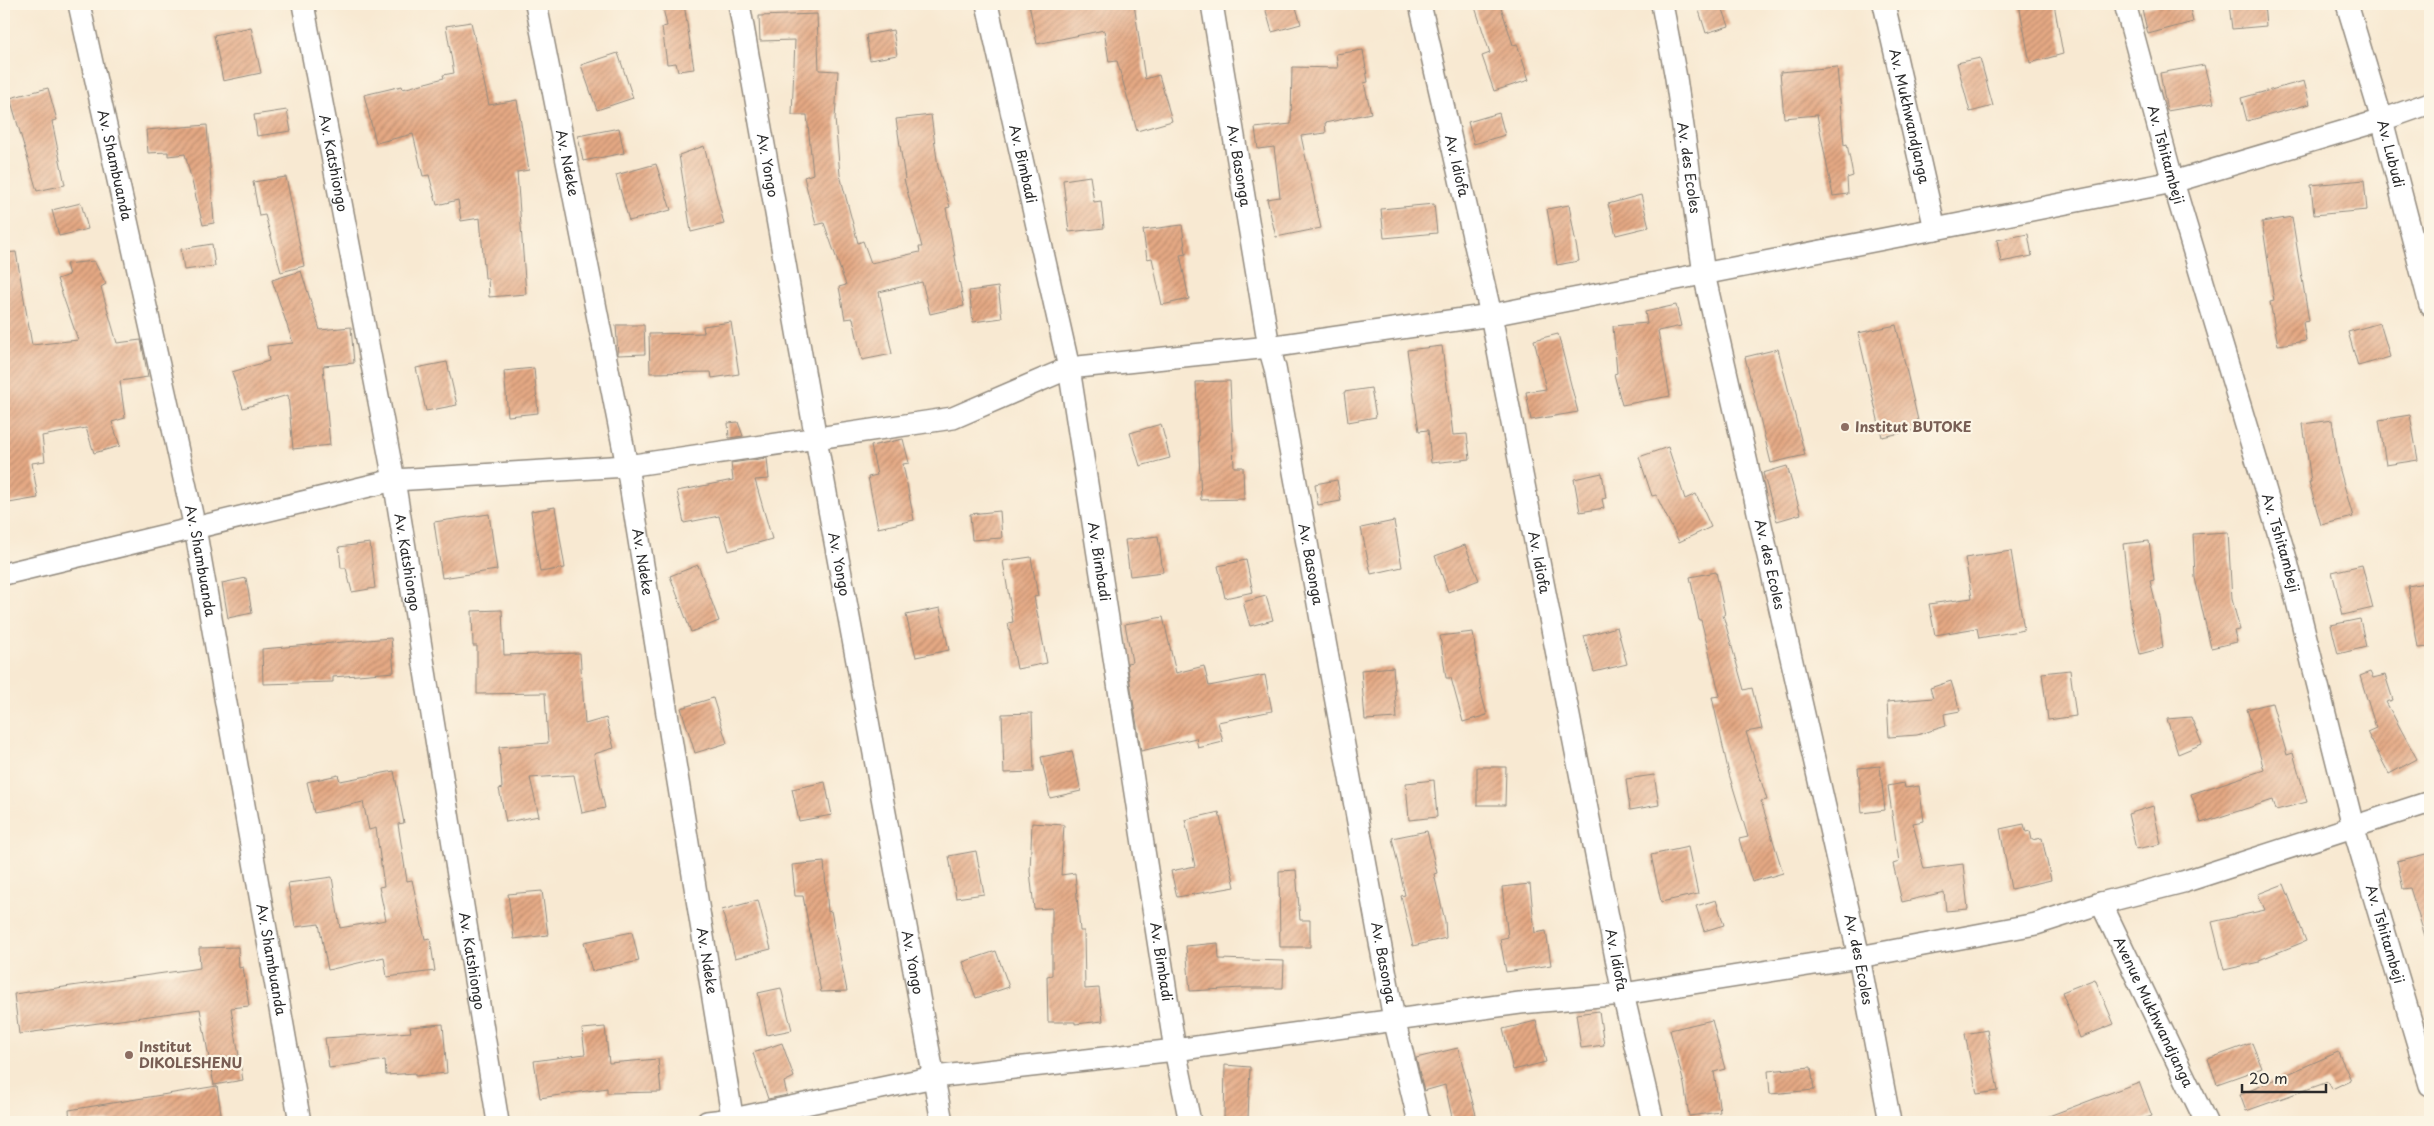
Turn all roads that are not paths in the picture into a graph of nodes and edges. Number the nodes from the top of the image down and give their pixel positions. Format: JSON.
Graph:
{"nodes":[{"id":1,"x":79,"y":4,"type":"edge"},
{"id":2,"x":303,"y":4,"type":"edge"},
{"id":3,"x":536,"y":4,"type":"edge"},
{"id":4,"x":739,"y":4,"type":"edge"},
{"id":5,"x":987,"y":4,"type":"edge"},
{"id":6,"x":1212,"y":4,"type":"edge"},
{"id":7,"x":1420,"y":4,"type":"edge"},
{"id":8,"x":1662,"y":4,"type":"edge"},
{"id":9,"x":1884,"y":4,"type":"edge"},
{"id":10,"x":2125,"y":4,"type":"edge"},
{"id":11,"x":2347,"y":4,"type":"edge"},
{"id":12,"x":2430,"y":103,"type":"edge"},
{"id":13,"x":2382,"y":120,"type":"junction"},
{"id":14,"x":2173,"y":182,"type":"junction"},
{"id":15,"x":1935,"y":229,"type":"junction"},
{"id":16,"x":1704,"y":274,"type":"junction"},
{"id":17,"x":2430,"y":305,"type":"edge"},
{"id":18,"x":1491,"y":314,"type":"junction"},
{"id":19,"x":1270,"y":347,"type":"junction"},
{"id":20,"x":1069,"y":368,"type":"junction"},
{"id":21,"x":816,"y":439,"type":"junction"},
{"id":22,"x":627,"y":466,"type":"junction"},
{"id":23,"x":394,"y":480,"type":"junction"},
{"id":24,"x":195,"y":528,"type":"junction"},
{"id":25,"x":4,"y":574,"type":"edge"},
{"id":26,"x":2430,"y":802,"type":"edge"},
{"id":27,"x":2352,"y":826,"type":"junction"},
{"id":28,"x":2101,"y":904,"type":"junction"},
{"id":29,"x":1859,"y":957,"type":"junction"},
{"id":30,"x":1623,"y":994,"type":"junction"},
{"id":31,"x":1394,"y":1019,"type":"junction"},
{"id":32,"x":1175,"y":1050,"type":"junction"},
{"id":33,"x":934,"y":1078,"type":"junction"},
{"id":34,"x":2430,"y":1085,"type":"edge"},
{"id":35,"x":733,"y":1121,"type":"edge"},
{"id":36,"x":300,"y":1122,"type":"edge"},
{"id":37,"x":498,"y":1122,"type":"edge"},
{"id":38,"x":707,"y":1122,"type":"edge"},
{"id":39,"x":942,"y":1122,"type":"edge"},
{"id":40,"x":1190,"y":1122,"type":"edge"},
{"id":41,"x":1419,"y":1122,"type":"edge"},
{"id":42,"x":1652,"y":1122,"type":"edge"},
{"id":43,"x":1890,"y":1122,"type":"edge"},
{"id":44,"x":2206,"y":1122,"type":"edge"}],
"edges":[{"from":1,"to":24,"type":"street","name":"Av. Shambuanda"},
{"from":2,"to":23,"type":"street","name":"Av. Katshiongo"},
{"from":3,"to":22,"type":"street","name":"Av. Ndeke"},
{"from":4,"to":21,"type":"street","name":"Av. Yongo"},
{"from":5,"to":20,"type":"street","name":"Av. Bimbadi"},
{"from":6,"to":19,"type":"street","name":"Av. Basonga"},
{"from":7,"to":18,"type":"street","name":"Av. Idiofa"},
{"from":8,"to":16,"type":"street","name":"Av. des Ecoles"},
{"from":9,"to":15,"type":"street","name":"Av. Mukhwandjanga"},
{"from":10,"to":14,"type":"street","name":"Av. Tshitambeji"},
{"from":11,"to":13,"type":"street","name":"Av. Lubudi"},
{"from":12,"to":13,"type":"street"},
{"from":13,"to":14,"type":"street"},
{"from":13,"to":17,"type":"street","name":"Av. Lubudi"},
{"from":14,"to":15,"type":"street"},
{"from":14,"to":27,"type":"street","name":"Av. Tshitambeji"},
{"from":15,"to":16,"type":"street"},
{"from":16,"to":18,"type":"street"},
{"from":16,"to":29,"type":"street","name":"Av. des Ecoles"},
{"from":18,"to":19,"type":"street"},
{"from":18,"to":30,"type":"street","name":"Av. Idiofa"},
{"from":19,"to":20,"type":"street"},
{"from":19,"to":31,"type":"street","name":"Av. Basonga"},
{"from":20,"to":21,"type":"street"},
{"from":20,"to":32,"type":"street","name":"Av. Bimbadi"},
{"from":21,"to":22,"type":"street"},
{"from":21,"to":33,"type":"street","name":"Av. Yongo"},
{"from":22,"to":23,"type":"street"},
{"from":22,"to":35,"type":"street","name":"Av. Ndeke"},
{"from":23,"to":24,"type":"street"},
{"from":23,"to":37,"type":"street","name":"Av. Katshiongo"},
{"from":24,"to":25,"type":"street"},
{"from":24,"to":36,"type":"street","name":"Av. Shambuanda"},
{"from":26,"to":27,"type":"street"},
{"from":27,"to":28,"type":"street"},
{"from":27,"to":34,"type":"street","name":"Av. Tshitambeji"},
{"from":28,"to":29,"type":"street"},
{"from":28,"to":44,"type":"street","name":"Avenue Mukhwandjanga"},
{"from":29,"to":30,"type":"street"},
{"from":29,"to":43,"type":"street","name":"Av. des Ecoles"},
{"from":30,"to":31,"type":"street"},
{"from":30,"to":42,"type":"street","name":"Av. Idiofa"},
{"from":31,"to":32,"type":"street"},
{"from":31,"to":41,"type":"street","name":"Av. Basonga"},
{"from":32,"to":33,"type":"street"},
{"from":32,"to":40,"type":"street","name":"Av. Bimbadi"},
{"from":33,"to":35,"type":"street"},
{"from":33,"to":39,"type":"street","name":"Av. Yongo"},
{"from":35,"to":38,"type":"street"}]}
